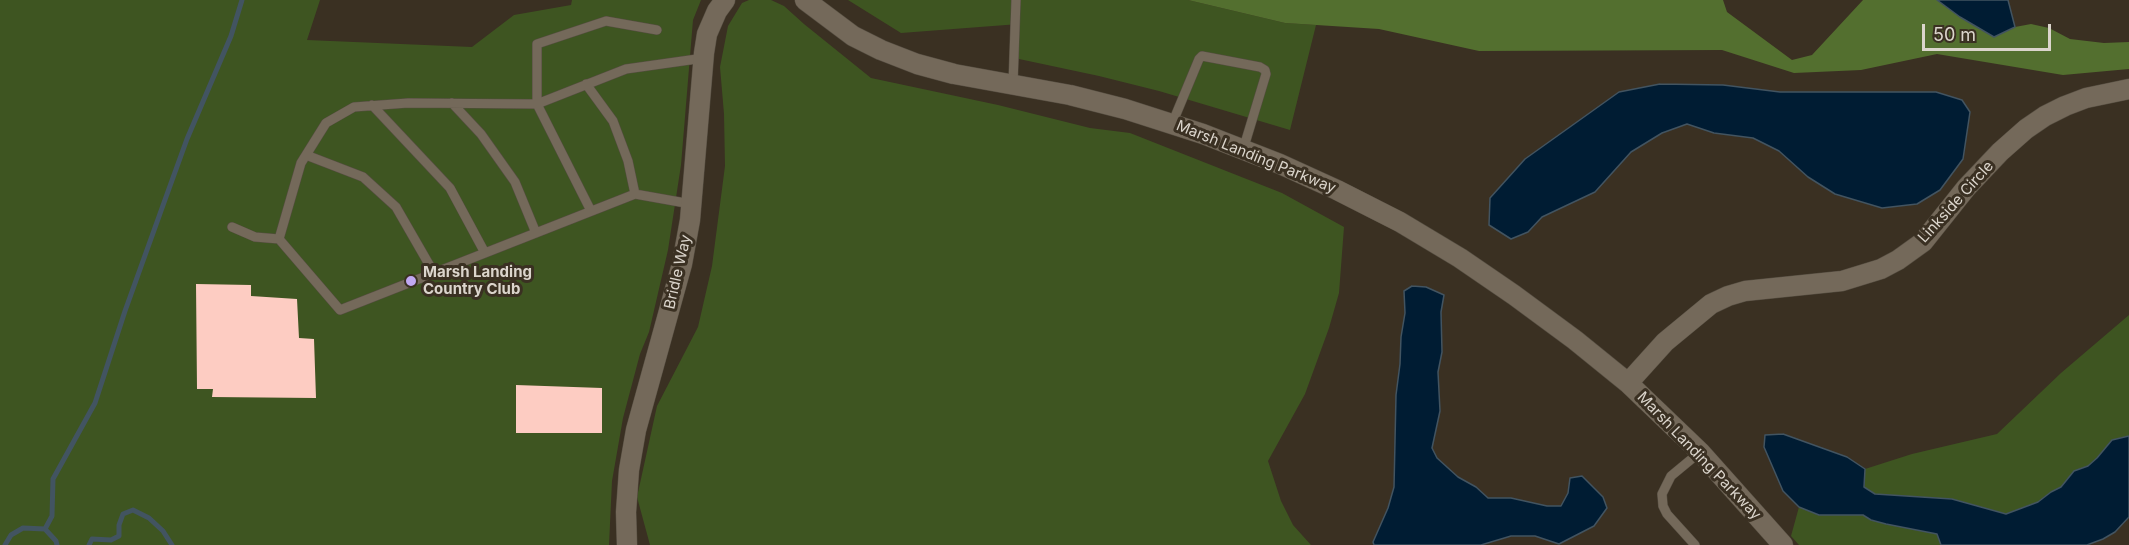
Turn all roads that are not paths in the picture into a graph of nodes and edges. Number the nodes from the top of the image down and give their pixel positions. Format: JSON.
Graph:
{"nodes":[{"id":1,"x":725,"y":0,"type":"edge"},
{"id":2,"x":805,"y":0,"type":"edge"},
{"id":3,"x":1016,"y":0,"type":"edge"},
{"id":4,"x":657,"y":30,"type":"dead end"},
{"id":5,"x":704,"y":58,"type":"junction"},
{"id":6,"x":586,"y":84,"type":"junction"},
{"id":7,"x":1012,"y":84,"type":"junction"},
{"id":8,"x":2129,"y":89,"type":"edge"},
{"id":9,"x":452,"y":103,"type":"junction"},
{"id":10,"x":537,"y":104,"type":"junction"},
{"id":11,"x":372,"y":105,"type":"junction"},
{"id":12,"x":1172,"y":124,"type":"junction"},
{"id":13,"x":1244,"y":150,"type":"junction"},
{"id":14,"x":306,"y":155,"type":"junction"},
{"id":15,"x":635,"y":194,"type":"junction"},
{"id":16,"x":691,"y":204,"type":"junction"},
{"id":17,"x":591,"y":212,"type":"junction"},
{"id":18,"x":231,"y":227,"type":"dead end"},
{"id":19,"x":536,"y":233,"type":"junction"},
{"id":20,"x":279,"y":239,"type":"junction"},
{"id":21,"x":485,"y":253,"type":"junction"},
{"id":22,"x":434,"y":273,"type":"junction"},
{"id":23,"x":1628,"y":383,"type":"junction"},
{"id":24,"x":1700,"y":452,"type":"junction"},
{"id":25,"x":627,"y":545,"type":"edge"},
{"id":26,"x":1695,"y":545,"type":"edge"},
{"id":27,"x":1783,"y":545,"type":"edge"}],
"edges":[{"from":1,"to":5,"type":"street","name":"Bridle Way"},
{"from":2,"to":7,"type":"street","name":"Marsh Landing Parkway"},
{"from":3,"to":7,"type":"lane"},
{"from":4,"to":10,"type":"lane"},
{"from":5,"to":6,"type":"lane"},
{"from":5,"to":16,"type":"street","name":"Bridle Way"},
{"from":6,"to":10,"type":"lane"},
{"from":6,"to":15,"type":"lane"},
{"from":7,"to":12,"type":"street","name":"Marsh Landing Parkway"},
{"from":8,"to":23,"type":"street","name":"Linkside Circle"},
{"from":9,"to":10,"type":"lane"},
{"from":9,"to":11,"type":"lane"},
{"from":9,"to":19,"type":"lane"},
{"from":10,"to":17,"type":"lane"},
{"from":11,"to":14,"type":"lane"},
{"from":11,"to":21,"type":"lane"},
{"from":12,"to":13,"type":"street","name":"Marsh Landing Parkway"},
{"from":12,"to":13,"type":"lane"},
{"from":13,"to":23,"type":"street","name":"Marsh Landing Parkway"},
{"from":14,"to":20,"type":"lane"},
{"from":14,"to":22,"type":"lane"},
{"from":15,"to":16,"type":"lane"},
{"from":15,"to":17,"type":"lane"},
{"from":16,"to":25,"type":"street","name":"Bridle Way"},
{"from":17,"to":19,"type":"lane"},
{"from":18,"to":20,"type":"lane"},
{"from":19,"to":21,"type":"lane"},
{"from":20,"to":22,"type":"lane"},
{"from":21,"to":22,"type":"lane"},
{"from":23,"to":24,"type":"street","name":"Marsh Landing Parkway"},
{"from":24,"to":26,"type":"lane"},
{"from":24,"to":27,"type":"street","name":"Marsh Landing Parkway"}]}
